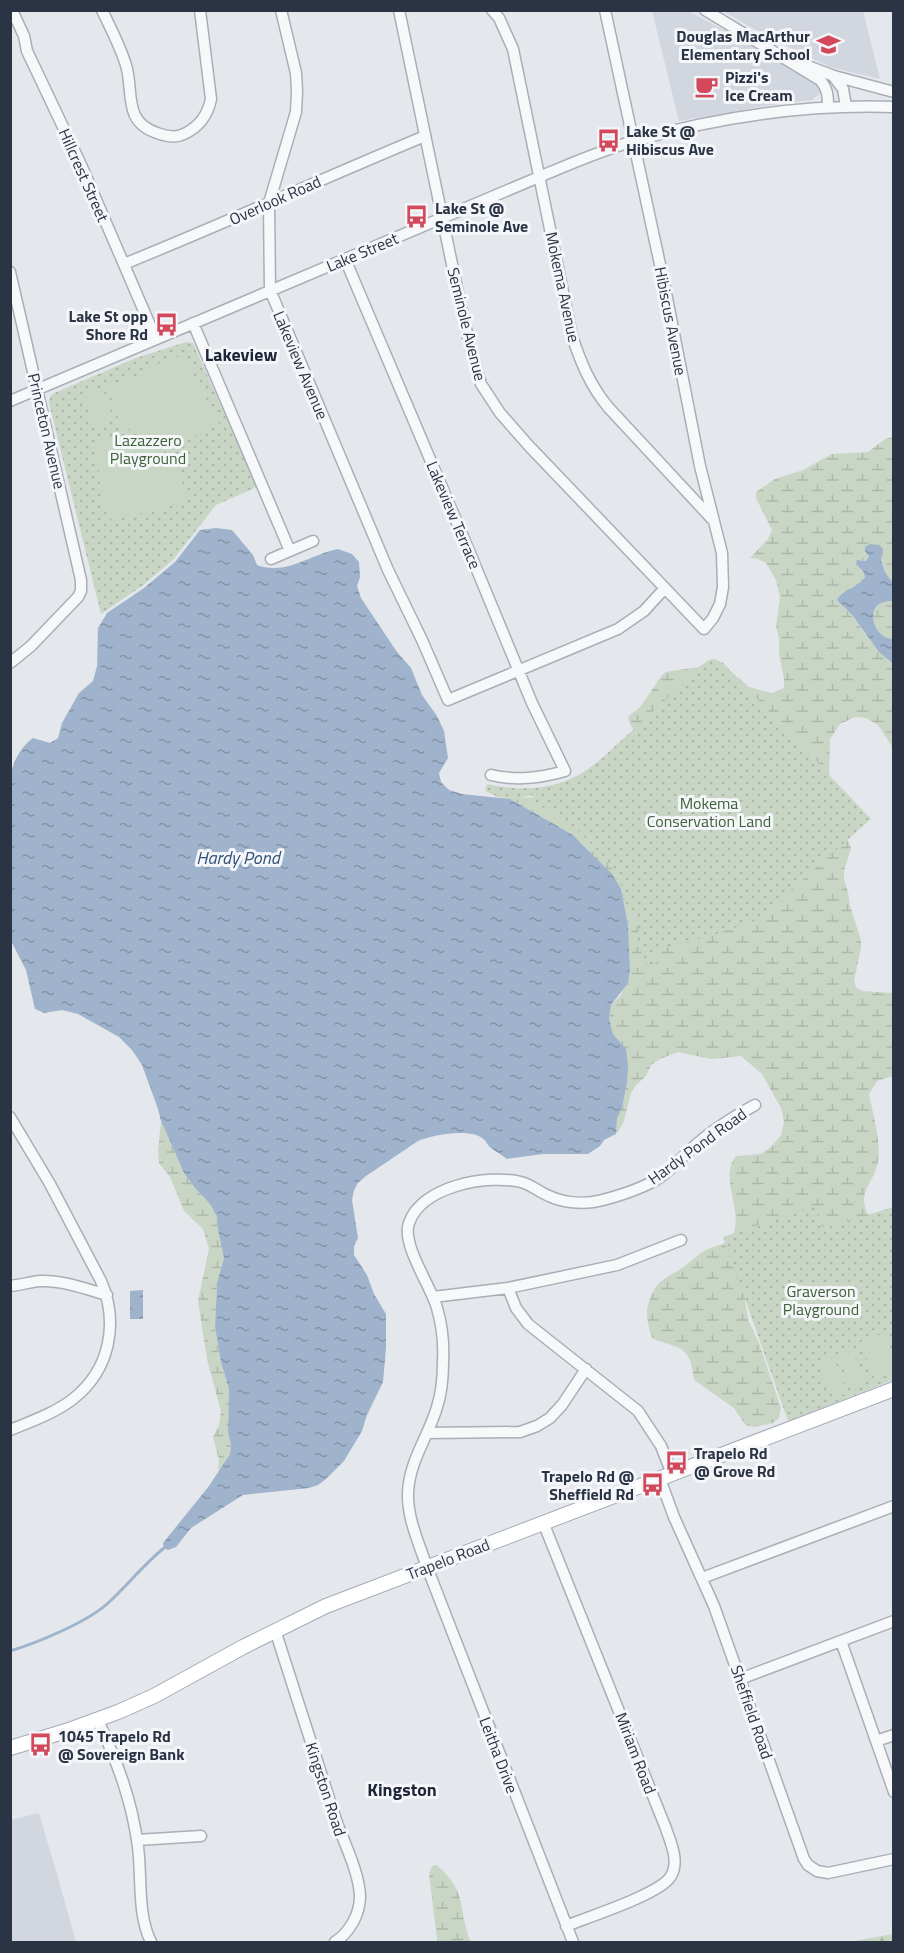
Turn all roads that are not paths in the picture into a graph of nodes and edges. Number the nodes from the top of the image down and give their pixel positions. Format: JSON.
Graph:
{"nodes":[{"id":1,"x":12,"y":10,"type":"edge"},
{"id":2,"x":102,"y":10,"type":"edge"},
{"id":3,"x":200,"y":10,"type":"edge"},
{"id":4,"x":281,"y":10,"type":"edge"},
{"id":5,"x":399,"y":10,"type":"edge"},
{"id":6,"x":492,"y":10,"type":"edge"},
{"id":7,"x":605,"y":10,"type":"edge"},
{"id":8,"x":705,"y":10,"type":"edge"},
{"id":9,"x":787,"y":59,"type":"junction"},
{"id":10,"x":834,"y":76,"type":"junction"},
{"id":11,"x":894,"y":92,"type":"edge"},
{"id":12,"x":846,"y":106,"type":"junction"},
{"id":13,"x":828,"y":107,"type":"junction"},
{"id":14,"x":894,"y":107,"type":"edge"},
{"id":15,"x":425,"y":136,"type":"junction"},
{"id":16,"x":633,"y":141,"type":"junction"},
{"id":17,"x":539,"y":177,"type":"junction"},
{"id":18,"x":269,"y":203,"type":"junction"},
{"id":19,"x":442,"y":218,"type":"junction"},
{"id":20,"x":345,"y":259,"type":"junction"},
{"id":21,"x":124,"y":264,"type":"junction"},
{"id":22,"x":10,"y":272,"type":"edge"},
{"id":23,"x":270,"y":290,"type":"junction"},
{"id":24,"x":193,"y":323,"type":"junction"},
{"id":25,"x":156,"y":339,"type":"junction"},
{"id":26,"x":37,"y":390,"type":"junction"},
{"id":27,"x":10,"y":402,"type":"edge"},
{"id":28,"x":715,"y":521,"type":"junction"},
{"id":29,"x":313,"y":542,"type":"dead end"},
{"id":30,"x":290,"y":551,"type":"junction"},
{"id":31,"x":271,"y":559,"type":"dead end"},
{"id":32,"x":665,"y":588,"type":"junction"},
{"id":33,"x":704,"y":629,"type":"joint"},
{"id":34,"x":10,"y":663,"type":"edge"},
{"id":35,"x":519,"y":670,"type":"junction"},
{"id":36,"x":491,"y":775,"type":"dead end"},
{"id":37,"x":755,"y":1105,"type":"dead end"},
{"id":38,"x":10,"y":1117,"type":"edge"},
{"id":39,"x":681,"y":1240,"type":"dead end"},
{"id":40,"x":10,"y":1286,"type":"edge"},
{"id":41,"x":508,"y":1288,"type":"junction"},
{"id":42,"x":107,"y":1295,"type":"junction"},
{"id":43,"x":434,"y":1297,"type":"junction"},
{"id":44,"x":586,"y":1369,"type":"junction"},
{"id":45,"x":894,"y":1389,"type":"edge"},
{"id":46,"x":10,"y":1430,"type":"edge"},
{"id":47,"x":427,"y":1433,"type":"junction"},
{"id":48,"x":666,"y":1476,"type":"junction"},
{"id":49,"x":894,"y":1506,"type":"edge"},
{"id":50,"x":543,"y":1522,"type":"junction"},
{"id":51,"x":427,"y":1567,"type":"junction"},
{"id":52,"x":702,"y":1578,"type":"junction"},
{"id":53,"x":894,"y":1621,"type":"edge"},
{"id":54,"x":275,"y":1630,"type":"junction"},
{"id":55,"x":841,"y":1641,"type":"junction"},
{"id":56,"x":740,"y":1679,"type":"junction"},
{"id":57,"x":98,"y":1720,"type":"junction"},
{"id":58,"x":894,"y":1735,"type":"edge"},
{"id":59,"x":876,"y":1742,"type":"junction"},
{"id":60,"x":10,"y":1748,"type":"edge"},
{"id":61,"x":894,"y":1792,"type":"edge"},
{"id":62,"x":201,"y":1836,"type":"dead end"},
{"id":63,"x":137,"y":1840,"type":"junction"},
{"id":64,"x":894,"y":1859,"type":"edge"},
{"id":65,"x":566,"y":1926,"type":"junction"},
{"id":66,"x":151,"y":1942,"type":"edge"},
{"id":67,"x":335,"y":1942,"type":"edge"},
{"id":68,"x":573,"y":1942,"type":"edge"}],
"edges":[{"from":1,"to":21,"type":"street","name":"Hillcrest Street"},
{"from":2,"to":3,"type":"street"},
{"from":4,"to":18,"type":"street","name":"Lakeview Avenue"},
{"from":5,"to":15,"type":"street","name":"Seminole Avenue"},
{"from":6,"to":17,"type":"street","name":"Mokema Avenue"},
{"from":7,"to":16,"type":"street","name":"Hibiscus Avenue"},
{"from":8,"to":9,"type":"street"},
{"from":9,"to":10,"type":"street"},
{"from":9,"to":13,"type":"street"},
{"from":10,"to":11,"type":"street"},
{"from":10,"to":12,"type":"street"},
{"from":12,"to":13,"type":"street","name":"Lake Street"},
{"from":12,"to":14,"type":"street","name":"Lake Street"},
{"from":13,"to":16,"type":"street","name":"Lake Street"},
{"from":15,"to":18,"type":"street","name":"Overlook Road"},
{"from":15,"to":19,"type":"street","name":"Seminole Avenue"},
{"from":16,"to":17,"type":"street","name":"Lake Street"},
{"from":16,"to":28,"type":"street","name":"Hibiscus Avenue"},
{"from":17,"to":19,"type":"street","name":"Lake Street"},
{"from":17,"to":28,"type":"street","name":"Mokema Avenue"},
{"from":18,"to":21,"type":"street","name":"Overlook Road"},
{"from":18,"to":23,"type":"street","name":"Lakeview Avenue"},
{"from":19,"to":20,"type":"street","name":"Lake Street"},
{"from":19,"to":32,"type":"street","name":"Seminole Avenue"},
{"from":20,"to":23,"type":"street","name":"Lake Street"},
{"from":20,"to":35,"type":"street","name":"Lakeview Terrace"},
{"from":21,"to":25,"type":"street","name":"Hillcrest Street"},
{"from":22,"to":26,"type":"street","name":"Princeton Avenue"},
{"from":23,"to":24,"type":"street","name":"Lake Street"},
{"from":23,"to":35,"type":"street","name":"Lakeview Avenue"},
{"from":24,"to":25,"type":"street","name":"Lake Street"},
{"from":24,"to":30,"type":"street"},
{"from":25,"to":26,"type":"street","name":"Lake Street"},
{"from":26,"to":27,"type":"street","name":"Lake Street"},
{"from":26,"to":34,"type":"street","name":"Princeton Avenue"},
{"from":28,"to":33,"type":"street","name":"Hibiscus Avenue"},
{"from":29,"to":30,"type":"street"},
{"from":30,"to":31,"type":"street"},
{"from":32,"to":33,"type":"street","name":"Seminole Avenue"},
{"from":32,"to":35,"type":"street"},
{"from":35,"to":36,"type":"street","name":"Lakeview Terrace"},
{"from":37,"to":43,"type":"street","name":"Hardy Pond Road"},
{"from":38,"to":42,"type":"street"},
{"from":39,"to":41,"type":"street"},
{"from":40,"to":42,"type":"street"},
{"from":41,"to":43,"type":"street"},
{"from":41,"to":44,"type":"street","name":"Sheffield Road"},
{"from":42,"to":46,"type":"street"},
{"from":43,"to":47,"type":"street","name":"Hardy Pond Road"},
{"from":44,"to":47,"type":"street"},
{"from":44,"to":48,"type":"street","name":"Sheffield Road"},
{"from":45,"to":48,"type":"main road","name":"Trapelo Road"},
{"from":47,"to":51,"type":"street","name":"Hardy Pond Road"},
{"from":48,"to":50,"type":"main road","name":"Trapelo Road"},
{"from":48,"to":52,"type":"street","name":"Sheffield Road"},
{"from":49,"to":52,"type":"street"},
{"from":50,"to":51,"type":"main road","name":"Trapelo Road"},
{"from":50,"to":65,"type":"street","name":"Miriam Road"},
{"from":51,"to":54,"type":"main road","name":"Trapelo Road"},
{"from":51,"to":65,"type":"street","name":"Leitha Drive"},
{"from":52,"to":56,"type":"street","name":"Sheffield Road"},
{"from":53,"to":55,"type":"street"},
{"from":54,"to":57,"type":"main road","name":"Trapelo Road"},
{"from":54,"to":67,"type":"street","name":"Kingston Road"},
{"from":55,"to":56,"type":"street"},
{"from":55,"to":59,"type":"street"},
{"from":56,"to":64,"type":"street","name":"Sheffield Road"},
{"from":57,"to":60,"type":"main road","name":"Trapelo Road"},
{"from":57,"to":63,"type":"street"},
{"from":58,"to":59,"type":"street"},
{"from":59,"to":61,"type":"street"},
{"from":62,"to":63,"type":"street"},
{"from":63,"to":66,"type":"street"},
{"from":65,"to":68,"type":"street","name":"Leitha Drive"}]}
